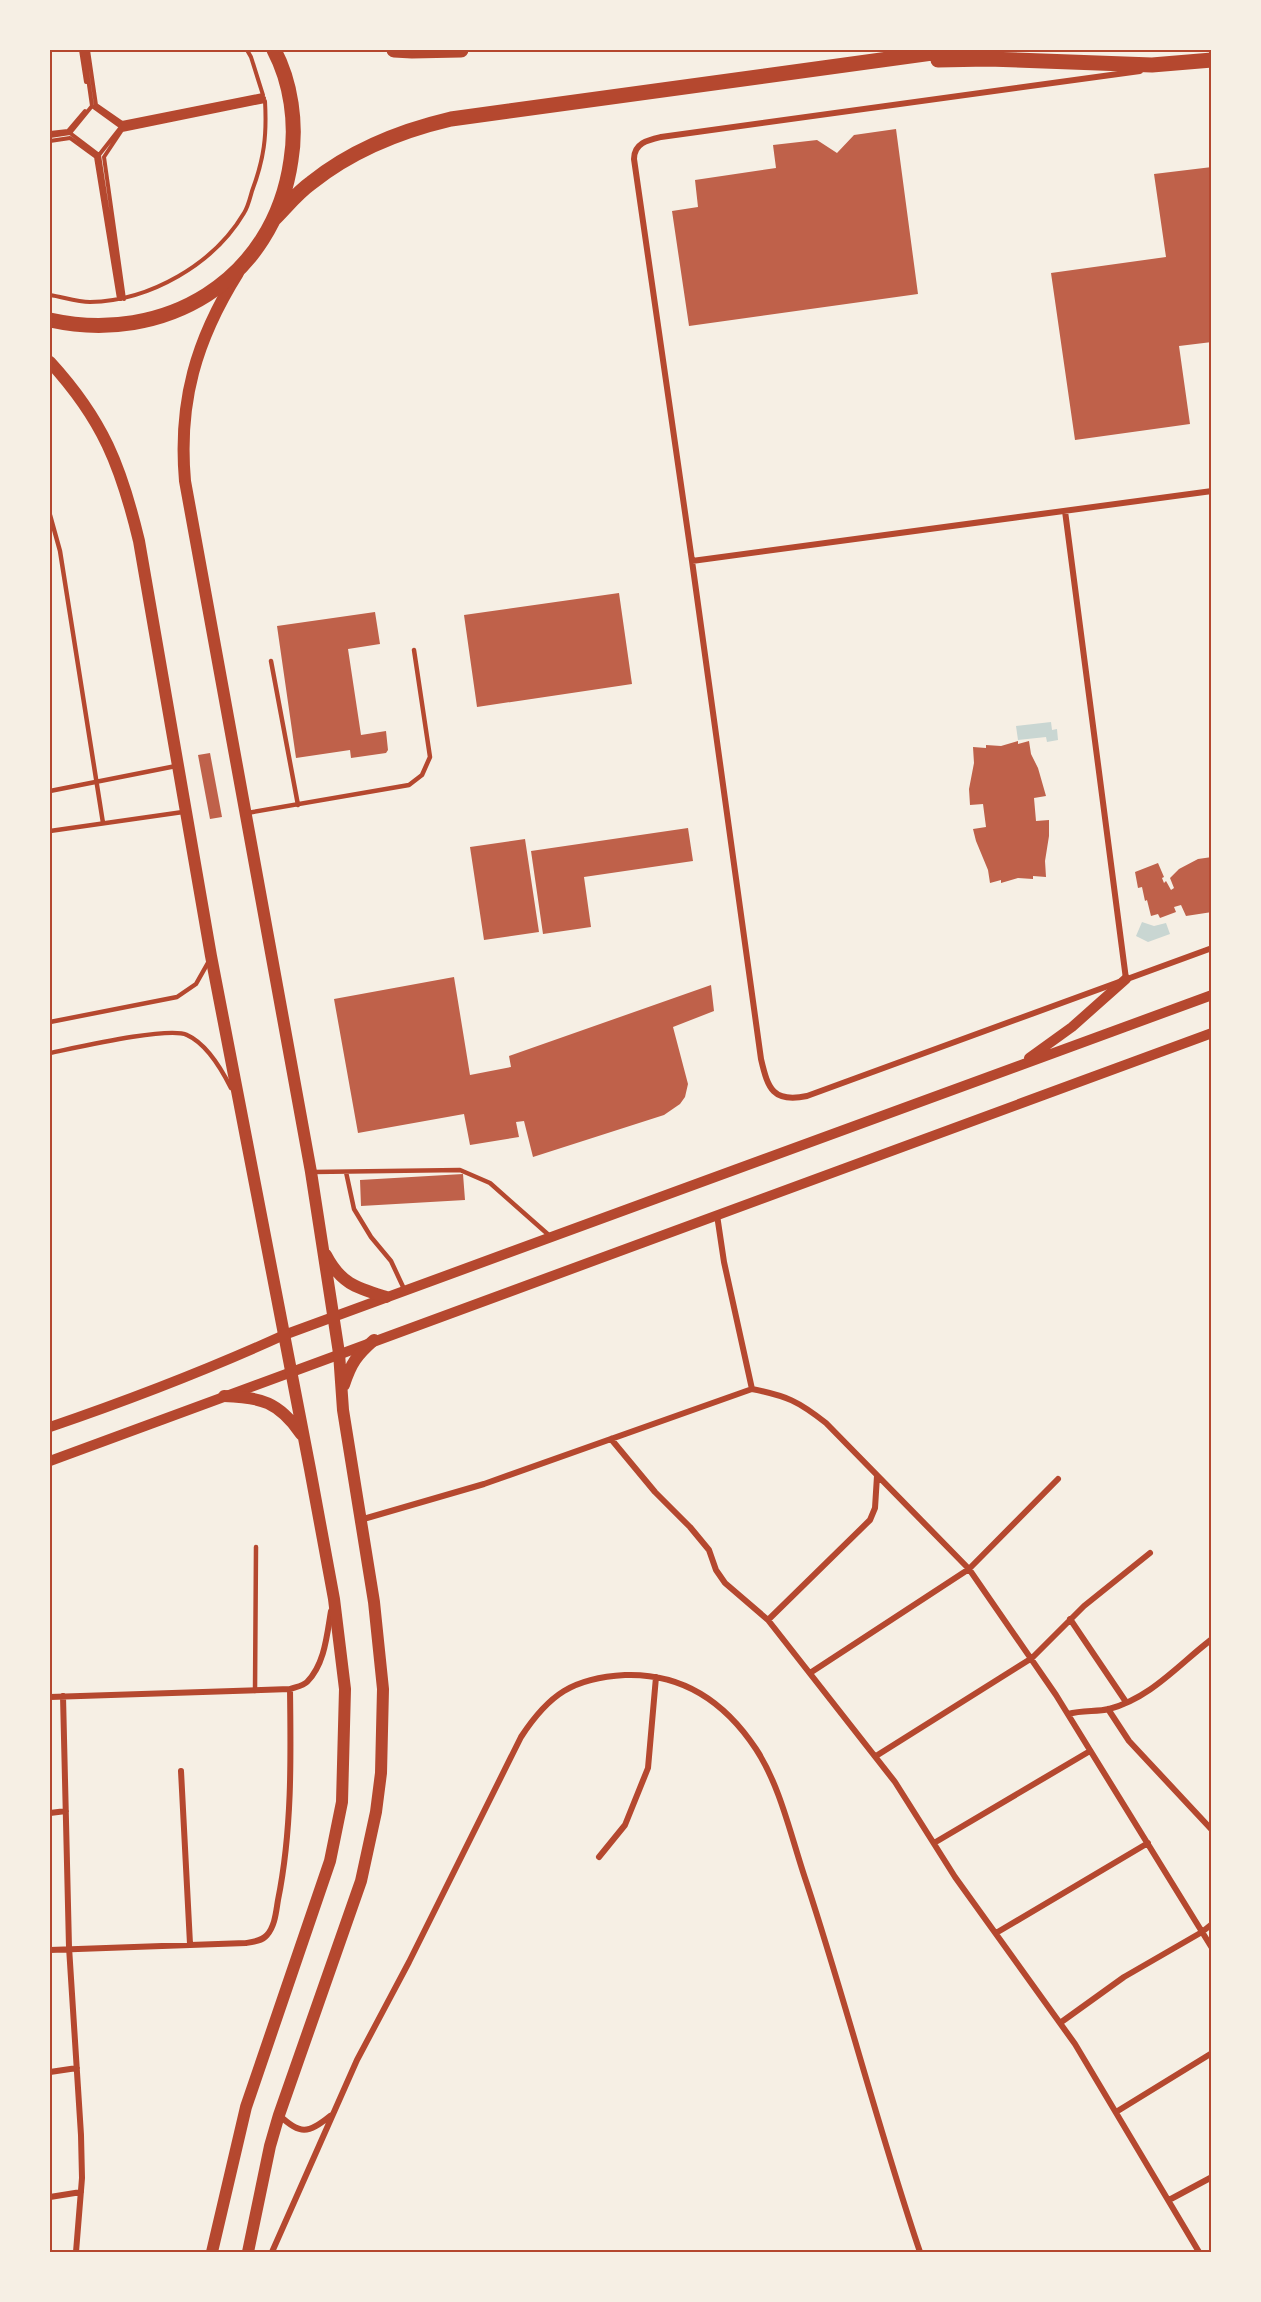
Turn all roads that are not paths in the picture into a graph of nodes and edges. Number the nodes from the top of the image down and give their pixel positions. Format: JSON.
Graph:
{"nodes":[{"id":1,"x":274,"y":50,"type":"edge"},
{"id":2,"x":394,"y":50,"type":"edge"},
{"id":3,"x":461,"y":50,"type":"edge"},
{"id":4,"x":954,"y":50,"type":"edge"},
{"id":5,"x":1212,"y":60,"type":"edge"},
{"id":6,"x":866,"y":62,"type":"junction"},
{"id":7,"x":274,"y":219,"type":"junction"},
{"id":8,"x":247,"y":260,"type":"junction"},
{"id":9,"x":50,"y":320,"type":"edge"},
{"id":10,"x":50,"y":362,"type":"edge"},
{"id":11,"x":1212,"y":491,"type":"edge"},
{"id":12,"x":1065,"y":511,"type":"junction"},
{"id":13,"x":50,"y":515,"type":"edge"},
{"id":14,"x":692,"y":561,"type":"junction"},
{"id":15,"x":414,"y":650,"type":"dead end"},
{"id":16,"x":272,"y":661,"type":"dead end"},
{"id":17,"x":178,"y":765,"type":"junction"},
{"id":18,"x":97,"y":782,"type":"junction"},
{"id":19,"x":50,"y":791,"type":"edge"},
{"id":20,"x":298,"y":806,"type":"junction"},
{"id":21,"x":186,"y":811,"type":"junction"},
{"id":22,"x":247,"y":813,"type":"junction"},
{"id":23,"x":103,"y":823,"type":"junction"},
{"id":24,"x":50,"y":831,"type":"edge"},
{"id":25,"x":1212,"y":948,"type":"edge"},
{"id":26,"x":211,"y":956,"type":"junction"},
{"id":27,"x":1126,"y":979,"type":"junction"},
{"id":28,"x":1212,"y":995,"type":"edge"},
{"id":29,"x":50,"y":1022,"type":"edge"},
{"id":30,"x":1212,"y":1034,"type":"edge"},
{"id":31,"x":50,"y":1053,"type":"edge"},
{"id":32,"x":1018,"y":1066,"type":"junction"},
{"id":33,"x":241,"y":1105,"type":"junction"},
{"id":34,"x":310,"y":1172,"type":"junction"},
{"id":35,"x":346,"y":1172,"type":"junction"},
{"id":36,"x":717,"y":1215,"type":"junction"},
{"id":37,"x":552,"y":1238,"type":"junction"},
{"id":38,"x":322,"y":1247,"type":"junction"},
{"id":39,"x":405,"y":1291,"type":"junction"},
{"id":40,"x":386,"y":1298,"type":"junction"},
{"id":41,"x":333,"y":1317,"type":"junction"},
{"id":42,"x":284,"y":1335,"type":"junction"},
{"id":43,"x":374,"y":1340,"type":"junction"},
{"id":44,"x":339,"y":1353,"type":"junction"},
{"id":45,"x":291,"y":1371,"type":"junction"},
{"id":46,"x":752,"y":1389,"type":"junction"},
{"id":47,"x":224,"y":1396,"type":"junction"},
{"id":48,"x":343,"y":1410,"type":"junction"},
{"id":49,"x":50,"y":1427,"type":"edge"},
{"id":50,"x":611,"y":1439,"type":"junction"},
{"id":51,"x":305,"y":1440,"type":"junction"},
{"id":52,"x":50,"y":1461,"type":"edge"},
{"id":53,"x":877,"y":1476,"type":"junction"},
{"id":54,"x":1058,"y":1479,"type":"dead end"},
{"id":55,"x":360,"y":1520,"type":"junction"},
{"id":56,"x":256,"y":1547,"type":"dead end"},
{"id":57,"x":1150,"y":1553,"type":"dead end"},
{"id":58,"x":969,"y":1569,"type":"junction"},
{"id":59,"x":334,"y":1599,"type":"junction"},
{"id":60,"x":1070,"y":1619,"type":"junction"},
{"id":61,"x":768,"y":1620,"type":"junction"},
{"id":62,"x":1212,"y":1638,"type":"edge"},
{"id":63,"x":1032,"y":1658,"type":"junction"},
{"id":64,"x":810,"y":1673,"type":"junction"},
{"id":65,"x":656,"y":1677,"type":"junction"},
{"id":66,"x":290,"y":1689,"type":"junction"},
{"id":67,"x":255,"y":1691,"type":"junction"},
{"id":68,"x":63,"y":1696,"type":"junction"},
{"id":69,"x":50,"y":1697,"type":"edge"},
{"id":70,"x":1126,"y":1702,"type":"junction"},
{"id":71,"x":1108,"y":1709,"type":"junction"},
{"id":72,"x":1068,"y":1714,"type":"junction"},
{"id":73,"x":1090,"y":1751,"type":"junction"},
{"id":74,"x":876,"y":1756,"type":"junction"},
{"id":75,"x":180,"y":1771,"type":"dead end"},
{"id":76,"x":66,"y":1811,"type":"junction"},
{"id":77,"x":50,"y":1813,"type":"edge"},
{"id":78,"x":1212,"y":1830,"type":"edge"},
{"id":79,"x":934,"y":1843,"type":"junction"},
{"id":80,"x":1148,"y":1844,"type":"junction"},
{"id":81,"x":599,"y":1857,"type":"dead end"},
{"id":82,"x":1212,"y":1924,"type":"edge"},
{"id":83,"x":1202,"y":1932,"type":"junction"},
{"id":84,"x":996,"y":1933,"type":"junction"},
{"id":85,"x":190,"y":1944,"type":"junction"},
{"id":86,"x":69,"y":1947,"type":"junction"},
{"id":87,"x":1212,"y":1948,"type":"edge"},
{"id":88,"x":50,"y":1950,"type":"edge"},
{"id":89,"x":1060,"y":2023,"type":"junction"},
{"id":90,"x":1212,"y":2053,"type":"edge"},
{"id":91,"x":77,"y":2068,"type":"junction"},
{"id":92,"x":50,"y":2072,"type":"edge"},
{"id":93,"x":1116,"y":2112,"type":"junction"},
{"id":94,"x":279,"y":2115,"type":"junction"},
{"id":95,"x":330,"y":2115,"type":"junction"},
{"id":96,"x":1212,"y":2177,"type":"edge"},
{"id":97,"x":81,"y":2192,"type":"junction"},
{"id":98,"x":50,"y":2197,"type":"edge"},
{"id":99,"x":1169,"y":2200,"type":"junction"},
{"id":100,"x":76,"y":2253,"type":"edge"},
{"id":101,"x":212,"y":2253,"type":"edge"},
{"id":102,"x":248,"y":2253,"type":"edge"},
{"id":103,"x":272,"y":2253,"type":"edge"},
{"id":104,"x":920,"y":2253,"type":"edge"},
{"id":105,"x":1199,"y":2253,"type":"edge"}],
"edges":[{"from":1,"to":7,"type":"main road"},
{"from":2,"to":3,"type":"main road"},
{"from":4,"to":6,"type":"main road"},
{"from":5,"to":6,"type":"main road"},
{"from":5,"to":14,"type":"street"},
{"from":6,"to":7,"type":"main road"},
{"from":7,"to":8,"type":"main road"},
{"from":8,"to":9,"type":"main road"},
{"from":8,"to":22,"type":"main road"},
{"from":10,"to":17,"type":"main road"},
{"from":11,"to":12,"type":"street"},
{"from":12,"to":14,"type":"street"},
{"from":12,"to":27,"type":"street"},
{"from":13,"to":18,"type":"lane"},
{"from":14,"to":27,"type":"street"},
{"from":15,"to":20,"type":"lane"},
{"from":16,"to":20,"type":"lane"},
{"from":17,"to":18,"type":"lane"},
{"from":17,"to":21,"type":"main road"},
{"from":18,"to":19,"type":"lane"},
{"from":18,"to":23,"type":"lane"},
{"from":20,"to":22,"type":"lane"},
{"from":21,"to":23,"type":"lane"},
{"from":21,"to":26,"type":"main road"},
{"from":22,"to":34,"type":"main road"},
{"from":23,"to":24,"type":"lane"},
{"from":25,"to":27,"type":"street"},
{"from":26,"to":29,"type":"lane"},
{"from":26,"to":33,"type":"main road"},
{"from":27,"to":32,"type":"street"},
{"from":28,"to":32,"type":"street"},
{"from":30,"to":36,"type":"street"},
{"from":31,"to":33,"type":"lane"},
{"from":32,"to":37,"type":"street"},
{"from":33,"to":42,"type":"main road"},
{"from":34,"to":35,"type":"lane"},
{"from":34,"to":38,"type":"main road"},
{"from":35,"to":37,"type":"lane"},
{"from":35,"to":39,"type":"lane"},
{"from":36,"to":43,"type":"street"},
{"from":36,"to":46,"type":"street"},
{"from":37,"to":39,"type":"street"},
{"from":38,"to":40,"type":"main road"},
{"from":38,"to":41,"type":"main road"},
{"from":39,"to":40,"type":"street"},
{"from":40,"to":41,"type":"street"},
{"from":41,"to":42,"type":"street"},
{"from":41,"to":44,"type":"main road"},
{"from":42,"to":45,"type":"main road"},
{"from":42,"to":49,"type":"street"},
{"from":43,"to":44,"type":"street"},
{"from":43,"to":48,"type":"main road"},
{"from":44,"to":45,"type":"street"},
{"from":44,"to":48,"type":"main road"},
{"from":45,"to":47,"type":"street"},
{"from":45,"to":51,"type":"main road"},
{"from":46,"to":50,"type":"street"},
{"from":46,"to":53,"type":"street"},
{"from":47,"to":51,"type":"main road"},
{"from":47,"to":52,"type":"street"},
{"from":48,"to":55,"type":"main road"},
{"from":50,"to":55,"type":"street"},
{"from":50,"to":61,"type":"street"},
{"from":51,"to":59,"type":"main road"},
{"from":53,"to":58,"type":"street"},
{"from":53,"to":61,"type":"street"},
{"from":54,"to":58,"type":"street"},
{"from":55,"to":94,"type":"main road"},
{"from":56,"to":67,"type":"lane"},
{"from":57,"to":60,"type":"street"},
{"from":58,"to":63,"type":"street"},
{"from":58,"to":64,"type":"street"},
{"from":59,"to":66,"type":"street"},
{"from":59,"to":101,"type":"main road"},
{"from":60,"to":63,"type":"street"},
{"from":60,"to":70,"type":"street"},
{"from":61,"to":64,"type":"street"},
{"from":62,"to":70,"type":"street"},
{"from":63,"to":72,"type":"street"},
{"from":63,"to":74,"type":"street"},
{"from":64,"to":74,"type":"street"},
{"from":65,"to":81,"type":"street"},
{"from":65,"to":95,"type":"street"},
{"from":65,"to":104,"type":"street"},
{"from":66,"to":67,"type":"street"},
{"from":66,"to":85,"type":"street"},
{"from":67,"to":68,"type":"street"},
{"from":68,"to":69,"type":"street"},
{"from":68,"to":76,"type":"street"},
{"from":70,"to":71,"type":"street"},
{"from":71,"to":72,"type":"street"},
{"from":71,"to":78,"type":"street"},
{"from":72,"to":73,"type":"street"},
{"from":73,"to":79,"type":"street"},
{"from":73,"to":80,"type":"street"},
{"from":74,"to":79,"type":"street"},
{"from":75,"to":85,"type":"street"},
{"from":76,"to":77,"type":"street"},
{"from":76,"to":86,"type":"street"},
{"from":79,"to":84,"type":"street"},
{"from":80,"to":83,"type":"street"},
{"from":80,"to":84,"type":"street"},
{"from":82,"to":83,"type":"street"},
{"from":83,"to":87,"type":"street"},
{"from":83,"to":89,"type":"street"},
{"from":84,"to":89,"type":"street"},
{"from":85,"to":86,"type":"street"},
{"from":86,"to":88,"type":"street"},
{"from":86,"to":91,"type":"street"},
{"from":89,"to":93,"type":"street"},
{"from":90,"to":93,"type":"street"},
{"from":91,"to":92,"type":"street"},
{"from":91,"to":97,"type":"street"},
{"from":93,"to":99,"type":"street"},
{"from":94,"to":95,"type":"street"},
{"from":94,"to":102,"type":"main road"},
{"from":95,"to":103,"type":"street"},
{"from":96,"to":99,"type":"street"},
{"from":97,"to":98,"type":"street"},
{"from":97,"to":100,"type":"street"},
{"from":99,"to":105,"type":"street"}]}
